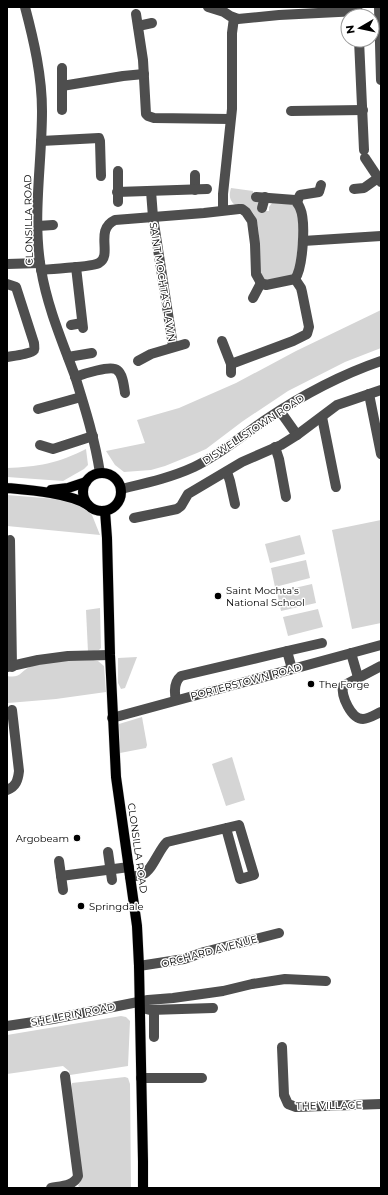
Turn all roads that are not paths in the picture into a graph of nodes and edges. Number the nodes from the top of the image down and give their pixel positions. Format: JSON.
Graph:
{"nodes":[{"id":1,"x":25,"y":7,"type":"edge"},
{"id":2,"x":208,"y":7,"type":"edge"},
{"id":3,"x":379,"y":7,"type":"edge"},
{"id":4,"x":340,"y":12,"type":"edge"},
{"id":5,"x":136,"y":14,"type":"dead end"},
{"id":6,"x":234,"y":18,"type":"junction"},
{"id":7,"x":152,"y":23,"type":"dead end"},
{"id":8,"x":138,"y":26,"type":"junction"},
{"id":9,"x":359,"y":48,"type":"edge"},
{"id":10,"x":62,"y":68,"type":"dead end"},
{"id":11,"x":144,"y":74,"type":"junction"},
{"id":12,"x":381,"y":80,"type":"edge"},
{"id":13,"x":62,"y":86,"type":"junction"},
{"id":14,"x":62,"y":110,"type":"dead end"},
{"id":15,"x":362,"y":110,"type":"junction"},
{"id":16,"x":291,"y":111,"type":"dead end"},
{"id":17,"x":230,"y":119,"type":"junction"},
{"id":18,"x":41,"y":141,"type":"junction"},
{"id":19,"x":118,"y":171,"type":"dead end"},
{"id":20,"x":195,"y":175,"type":"dead end"},
{"id":21,"x":101,"y":176,"type":"dead end"},
{"id":22,"x":380,"y":180,"type":"edge"},
{"id":23,"x":321,"y":185,"type":"dead end"},
{"id":24,"x":207,"y":189,"type":"dead end"},
{"id":25,"x":354,"y":189,"type":"dead end"},
{"id":26,"x":195,"y":190,"type":"junction"},
{"id":27,"x":151,"y":191,"type":"junction"},
{"id":28,"x":297,"y":202,"type":"junction"},
{"id":29,"x":262,"y":208,"type":"dead end"},
{"id":30,"x":223,"y":210,"type":"junction"},
{"id":31,"x":153,"y":217,"type":"junction"},
{"id":32,"x":38,"y":226,"type":"junction"},
{"id":33,"x":53,"y":226,"type":"dead end"},
{"id":34,"x":381,"y":236,"type":"edge"},
{"id":35,"x":303,"y":241,"type":"junction"},
{"id":36,"x":7,"y":264,"type":"edge"},
{"id":37,"x":41,"y":266,"type":"junction"},
{"id":38,"x":76,"y":267,"type":"junction"},
{"id":39,"x":295,"y":279,"type":"junction"},
{"id":40,"x":260,"y":283,"type":"junction"},
{"id":41,"x":7,"y":284,"type":"edge"},
{"id":42,"x":253,"y":298,"type":"dead end"},
{"id":43,"x":71,"y":325,"type":"dead end"},
{"id":44,"x":222,"y":341,"type":"dead end"},
{"id":45,"x":185,"y":344,"type":"dead end"},
{"id":46,"x":173,"y":346,"type":"junction"},
{"id":47,"x":92,"y":353,"type":"dead end"},
{"id":48,"x":7,"y":357,"type":"edge"},
{"id":49,"x":68,"y":357,"type":"junction"},
{"id":50,"x":138,"y":361,"type":"dead end"},
{"id":51,"x":381,"y":361,"type":"edge"},
{"id":52,"x":75,"y":377,"type":"junction"},
{"id":53,"x":381,"y":390,"type":"edge"},
{"id":54,"x":125,"y":393,"type":"dead end"},
{"id":55,"x":369,"y":394,"type":"junction"},
{"id":56,"x":81,"y":397,"type":"junction"},
{"id":57,"x":38,"y":409,"type":"dead end"},
{"id":58,"x":280,"y":411,"type":"junction"},
{"id":59,"x":322,"y":416,"type":"junction"},
{"id":60,"x":297,"y":435,"type":"junction"},
{"id":61,"x":93,"y":436,"type":"junction"},
{"id":62,"x":40,"y":445,"type":"dead end"},
{"id":63,"x":275,"y":447,"type":"junction"},
{"id":64,"x":381,"y":454,"type":"edge"},
{"id":65,"x":227,"y":472,"type":"junction"},
{"id":66,"x":100,"y":473,"type":"junction"},
{"id":67,"x":86,"y":482,"type":"junction"},
{"id":68,"x":336,"y":487,"type":"dead end"},
{"id":69,"x":7,"y":488,"type":"edge"},
{"id":70,"x":121,"y":489,"type":"junction"},
{"id":71,"x":36,"y":491,"type":"junction"},
{"id":72,"x":286,"y":497,"type":"dead end"},
{"id":73,"x":234,"y":504,"type":"dead end"},
{"id":74,"x":88,"y":505,"type":"junction"},
{"id":75,"x":105,"y":511,"type":"junction"},
{"id":76,"x":134,"y":518,"type":"dead end"},
{"id":77,"x":10,"y":540,"type":"dead end"},
{"id":78,"x":322,"y":643,"type":"dead end"},
{"id":79,"x":381,"y":645,"type":"edge"},
{"id":80,"x":287,"y":651,"type":"junction"},
{"id":81,"x":351,"y":654,"type":"junction"},
{"id":82,"x":110,"y":655,"type":"junction"},
{"id":83,"x":381,"y":666,"type":"edge"},
{"id":84,"x":9,"y":667,"type":"edge"},
{"id":85,"x":292,"y":669,"type":"junction"},
{"id":86,"x":358,"y":677,"type":"junction"},
{"id":87,"x":176,"y":700,"type":"junction"},
{"id":88,"x":12,"y":710,"type":"dead end"},
{"id":89,"x":381,"y":712,"type":"edge"},
{"id":90,"x":112,"y":718,"type":"junction"},
{"id":91,"x":7,"y":790,"type":"edge"},
{"id":92,"x":226,"y":828,"type":"junction"},
{"id":93,"x":108,"y":852,"type":"dead end"},
{"id":94,"x":59,"y":861,"type":"dead end"},
{"id":95,"x":110,"y":870,"type":"junction"},
{"id":96,"x":129,"y":872,"type":"junction"},
{"id":97,"x":61,"y":876,"type":"junction"},
{"id":98,"x":112,"y":880,"type":"dead end"},
{"id":99,"x":63,"y":890,"type":"dead end"},
{"id":100,"x":279,"y":933,"type":"dead end"},
{"id":101,"x":139,"y":966,"type":"junction"},
{"id":102,"x":326,"y":981,"type":"dead end"},
{"id":103,"x":140,"y":1002,"type":"junction"},
{"id":104,"x":213,"y":1008,"type":"dead end"},
{"id":105,"x":154,"y":1010,"type":"junction"},
{"id":106,"x":7,"y":1026,"type":"edge"},
{"id":107,"x":154,"y":1037,"type":"dead end"},
{"id":108,"x":282,"y":1047,"type":"dead end"},
{"id":109,"x":65,"y":1076,"type":"dead end"},
{"id":110,"x":141,"y":1078,"type":"junction"},
{"id":111,"x":202,"y":1078,"type":"dead end"},
{"id":112,"x":381,"y":1104,"type":"edge"},
{"id":113,"x":51,"y":1188,"type":"edge"},
{"id":114,"x":143,"y":1188,"type":"edge"}],
"edges":[{"from":1,"to":18,"type":"street","name":"CLONSILLA ROAD"},
{"from":2,"to":6,"type":"street"},
{"from":3,"to":12,"type":"street"},
{"from":4,"to":6,"type":"street"},
{"from":5,"to":8,"type":"street"},
{"from":6,"to":17,"type":"street"},
{"from":7,"to":8,"type":"street"},
{"from":8,"to":11,"type":"street"},
{"from":9,"to":15,"type":"street"},
{"from":10,"to":13,"type":"street"},
{"from":11,"to":13,"type":"street"},
{"from":11,"to":17,"type":"street"},
{"from":13,"to":14,"type":"street"},
{"from":15,"to":16,"type":"street"},
{"from":15,"to":22,"type":"street"},
{"from":17,"to":30,"type":"street"},
{"from":18,"to":21,"type":"street"},
{"from":18,"to":32,"type":"street","name":"CLONSILLA ROAD"},
{"from":19,"to":27,"type":"street"},
{"from":20,"to":26,"type":"street"},
{"from":22,"to":25,"type":"street"},
{"from":23,"to":28,"type":"street"},
{"from":24,"to":26,"type":"street"},
{"from":26,"to":27,"type":"street"},
{"from":27,"to":31,"type":"street","name":"SAINT MOCHTA'S LAWN"},
{"from":28,"to":29,"type":"street"},
{"from":28,"to":35,"type":"street"},
{"from":30,"to":31,"type":"street"},
{"from":30,"to":40,"type":"street"},
{"from":31,"to":38,"type":"street"},
{"from":31,"to":46,"type":"street","name":"SAINT MOCHTA'S LAWN"},
{"from":32,"to":33,"type":"street"},
{"from":32,"to":37,"type":"street","name":"CLONSILLA ROAD"},
{"from":34,"to":35,"type":"street"},
{"from":35,"to":39,"type":"street"},
{"from":36,"to":37,"type":"street"},
{"from":37,"to":38,"type":"street"},
{"from":37,"to":49,"type":"street","name":"CLONSILLA ROAD"},
{"from":38,"to":43,"type":"street"},
{"from":39,"to":40,"type":"street"},
{"from":39,"to":44,"type":"street"},
{"from":40,"to":42,"type":"street"},
{"from":41,"to":48,"type":"street"},
{"from":45,"to":46,"type":"street","name":"SAINT MOCHTA'S LAWN"},
{"from":46,"to":50,"type":"street","name":"SAINT MOCHTA'S LAWN"},
{"from":47,"to":49,"type":"street"},
{"from":49,"to":52,"type":"street","name":"CLONSILLA ROAD"},
{"from":51,"to":58,"type":"street","name":"DISWELLSTOWN ROAD"},
{"from":52,"to":54,"type":"street"},
{"from":52,"to":56,"type":"street","name":"CLONSILLA ROAD"},
{"from":53,"to":55,"type":"street"},
{"from":55,"to":59,"type":"street"},
{"from":55,"to":64,"type":"street"},
{"from":56,"to":57,"type":"street"},
{"from":56,"to":61,"type":"street","name":"CLONSILLA ROAD"},
{"from":58,"to":60,"type":"street"},
{"from":58,"to":70,"type":"street","name":"DISWELLSTOWN ROAD"},
{"from":59,"to":60,"type":"street"},
{"from":59,"to":68,"type":"street"},
{"from":60,"to":63,"type":"street"},
{"from":61,"to":62,"type":"street"},
{"from":61,"to":66,"type":"street","name":"CLONSILLA ROAD"},
{"from":63,"to":65,"type":"street"},
{"from":63,"to":72,"type":"street"},
{"from":65,"to":73,"type":"street"},
{"from":65,"to":76,"type":"street"},
{"from":66,"to":67,"type":"main road"},
{"from":66,"to":70,"type":"main road"},
{"from":67,"to":71,"type":"main road"},
{"from":67,"to":74,"type":"main road"},
{"from":69,"to":71,"type":"main road"},
{"from":70,"to":75,"type":"main road"},
{"from":71,"to":74,"type":"main road"},
{"from":74,"to":75,"type":"main road"},
{"from":75,"to":82,"type":"main road","name":"CLONSILLA ROAD"},
{"from":77,"to":84,"type":"street"},
{"from":78,"to":80,"type":"street"},
{"from":79,"to":81,"type":"street","name":"PORTERSTOWN ROAD"},
{"from":80,"to":85,"type":"street"},
{"from":80,"to":87,"type":"street"},
{"from":81,"to":85,"type":"street","name":"PORTERSTOWN ROAD"},
{"from":81,"to":86,"type":"street"},
{"from":82,"to":84,"type":"street"},
{"from":82,"to":90,"type":"main road","name":"CLONSILLA ROAD"},
{"from":83,"to":86,"type":"street"},
{"from":85,"to":87,"type":"street","name":"PORTERSTOWN ROAD"},
{"from":86,"to":89,"type":"street"},
{"from":87,"to":90,"type":"street","name":"PORTERSTOWN ROAD"},
{"from":88,"to":91,"type":"street"},
{"from":90,"to":96,"type":"main road","name":"CLONSILLA ROAD"},
{"from":92,"to":92,"type":"street"},
{"from":92,"to":96,"type":"street"},
{"from":93,"to":95,"type":"street"},
{"from":94,"to":97,"type":"street"},
{"from":95,"to":96,"type":"street"},
{"from":95,"to":97,"type":"street"},
{"from":95,"to":98,"type":"street"},
{"from":96,"to":101,"type":"main road","name":"CLONSILLA ROAD"},
{"from":97,"to":99,"type":"street"},
{"from":100,"to":101,"type":"street","name":"ORCHARD AVENUE"},
{"from":101,"to":103,"type":"main road","name":"CLONSILLA ROAD"},
{"from":102,"to":103,"type":"street","name":"SHELERIN ROAD"},
{"from":103,"to":105,"type":"street"},
{"from":103,"to":106,"type":"street","name":"SHELERIN ROAD"},
{"from":103,"to":110,"type":"main road","name":"CLONSILLA ROAD"},
{"from":104,"to":105,"type":"street"},
{"from":105,"to":107,"type":"street"},
{"from":108,"to":112,"type":"street","name":"THE VILLAGE"},
{"from":109,"to":113,"type":"street"},
{"from":110,"to":111,"type":"street"},
{"from":110,"to":114,"type":"main road","name":"CLONSILLA ROAD"}]}
